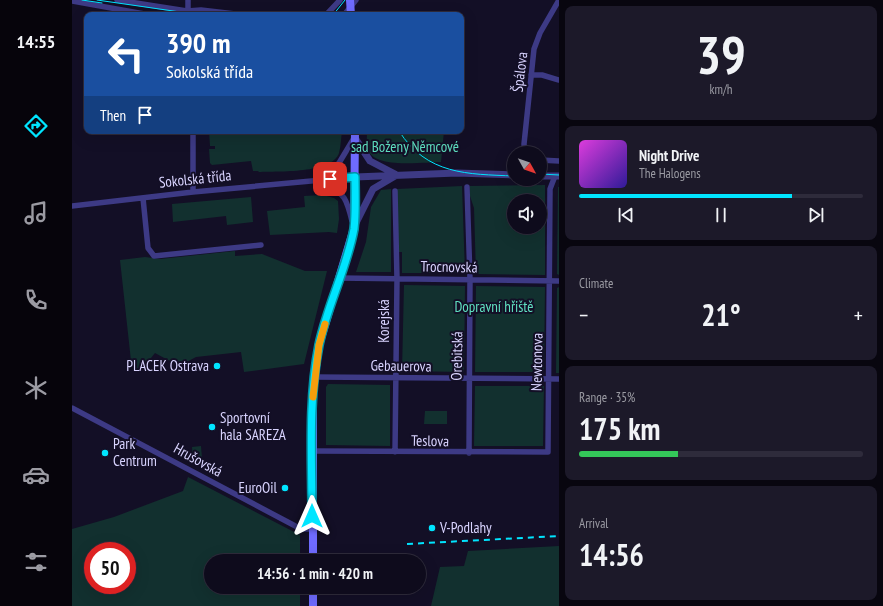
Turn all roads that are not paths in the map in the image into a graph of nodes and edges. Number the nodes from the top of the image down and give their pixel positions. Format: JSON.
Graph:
{"nodes":[{"id":1,"x":117,"y":0,"type":"edge"},
{"id":2,"x":340,"y":0,"type":"edge"},
{"id":3,"x":356,"y":0,"type":"edge"},
{"id":4,"x":72,"y":1,"type":"edge"},
{"id":5,"x":188,"y":2,"type":"edge"},
{"id":6,"x":557,"y":2,"type":"edge"},
{"id":7,"x":351,"y":7,"type":"edge"},
{"id":8,"x":133,"y":12,"type":"edge"},
{"id":9,"x":182,"y":12,"type":"edge"},
{"id":10,"x":187,"y":12,"type":"edge"},
{"id":11,"x":192,"y":12,"type":"edge"},
{"id":12,"x":218,"y":12,"type":"edge"},
{"id":13,"x":329,"y":12,"type":"edge"},
{"id":14,"x":531,"y":75,"type":"junction"},
{"id":15,"x":559,"y":80,"type":"edge"},
{"id":16,"x":193,"y":134,"type":"edge"},
{"id":17,"x":355,"y":134,"type":"edge"},
{"id":18,"x":526,"y":146,"type":"edge"},
{"id":19,"x":547,"y":160,"type":"edge"},
{"id":20,"x":559,"y":161,"type":"edge"},
{"id":21,"x":397,"y":175,"type":"junction"},
{"id":22,"x":507,"y":175,"type":"edge"},
{"id":23,"x":557,"y":176,"type":"edge"},
{"id":24,"x":355,"y":177,"type":"junction"},
{"id":25,"x":322,"y":180,"type":"junction"},
{"id":26,"x":467,"y":187,"type":"dead end"},
{"id":27,"x":395,"y":191,"type":"dead end"},
{"id":28,"x":193,"y":192,"type":"junction"},
{"id":29,"x":143,"y":198,"type":"junction"},
{"id":30,"x":72,"y":206,"type":"edge"},
{"id":31,"x":354,"y":228,"type":"junction"},
{"id":32,"x":261,"y":244,"type":"dead end"},
{"id":33,"x":339,"y":278,"type":"junction"},
{"id":34,"x":396,"y":279,"type":"junction"},
{"id":35,"x":470,"y":279,"type":"junction"},
{"id":36,"x":551,"y":281,"type":"junction"},
{"id":37,"x":559,"y":281,"type":"edge"},
{"id":38,"x":315,"y":376,"type":"junction"},
{"id":39,"x":396,"y":378,"type":"junction"},
{"id":40,"x":469,"y":379,"type":"junction"},
{"id":41,"x":549,"y":379,"type":"junction"},
{"id":42,"x":559,"y":379,"type":"edge"},
{"id":43,"x":72,"y":408,"type":"edge"},
{"id":44,"x":312,"y":451,"type":"junction"},
{"id":45,"x":395,"y":452,"type":"junction"},
{"id":46,"x":548,"y":452,"type":"joint"},
{"id":47,"x":469,"y":453,"type":"junction"},
{"id":48,"x":312,"y":529,"type":"junction"},
{"id":49,"x":313,"y":554,"type":"edge"},
{"id":50,"x":313,"y":594,"type":"edge"},
{"id":51,"x":313,"y":606,"type":"edge"}],
"edges":[{"from":1,"to":9,"type":"street"},
{"from":2,"to":13,"type":"street"},
{"from":3,"to":7,"type":"street"},
{"from":4,"to":8,"type":"street"},
{"from":5,"to":10,"type":"street"},
{"from":6,"to":14,"type":"street","name":"Špálova"},
{"from":11,"to":12,"type":"street"},
{"from":14,"to":15,"type":"street"},
{"from":14,"to":18,"type":"street","name":"Špálova"},
{"from":16,"to":28,"type":"street"},
{"from":17,"to":21,"type":"street"},
{"from":17,"to":24,"type":"main road"},
{"from":17,"to":25,"type":"street"},
{"from":19,"to":20,"type":"street"},
{"from":21,"to":22,"type":"street","name":"Sokolská třída"},
{"from":21,"to":24,"type":"street","name":"Sokolská třída"},
{"from":21,"to":31,"type":"street"},
{"from":23,"to":36,"type":"street","name":"Newtonova"},
{"from":24,"to":25,"type":"street","name":"Sokolská třída"},
{"from":24,"to":31,"type":"main road"},
{"from":25,"to":28,"type":"street","name":"Sokolská třída"},
{"from":25,"to":31,"type":"street"},
{"from":26,"to":35,"type":"street","name":"Orebitská"},
{"from":27,"to":34,"type":"street","name":"Korejská"},
{"from":28,"to":29,"type":"street","name":"Sokolská třída"},
{"from":29,"to":30,"type":"street","name":"Sokolská třída"},
{"from":29,"to":32,"type":"street"},
{"from":31,"to":33,"type":"main road"},
{"from":33,"to":34,"type":"street","name":"Trocnovská"},
{"from":33,"to":38,"type":"main road"},
{"from":34,"to":35,"type":"street","name":"Trocnovská"},
{"from":34,"to":39,"type":"street","name":"Korejská"},
{"from":35,"to":36,"type":"street","name":"Trocnovská"},
{"from":35,"to":40,"type":"street","name":"Orebitská"},
{"from":36,"to":37,"type":"street","name":"Trocnovská"},
{"from":36,"to":41,"type":"street","name":"Newtonova"},
{"from":38,"to":39,"type":"street","name":"Gebauerova"},
{"from":38,"to":44,"type":"main road"},
{"from":39,"to":40,"type":"street","name":"Gebauerova"},
{"from":39,"to":45,"type":"street","name":"Korejská"},
{"from":40,"to":41,"type":"street","name":"Gebauerova"},
{"from":40,"to":47,"type":"street","name":"Orebitská"},
{"from":41,"to":42,"type":"street","name":"Gebauerova"},
{"from":41,"to":46,"type":"street","name":"Newtonova"},
{"from":43,"to":48,"type":"street","name":"Hrušovská"},
{"from":44,"to":45,"type":"street","name":"Teslova"},
{"from":44,"to":48,"type":"main road"},
{"from":45,"to":47,"type":"street","name":"Teslova"},
{"from":46,"to":47,"type":"street","name":"Teslova"},
{"from":48,"to":49,"type":"main road"},
{"from":50,"to":51,"type":"main road"}]}
